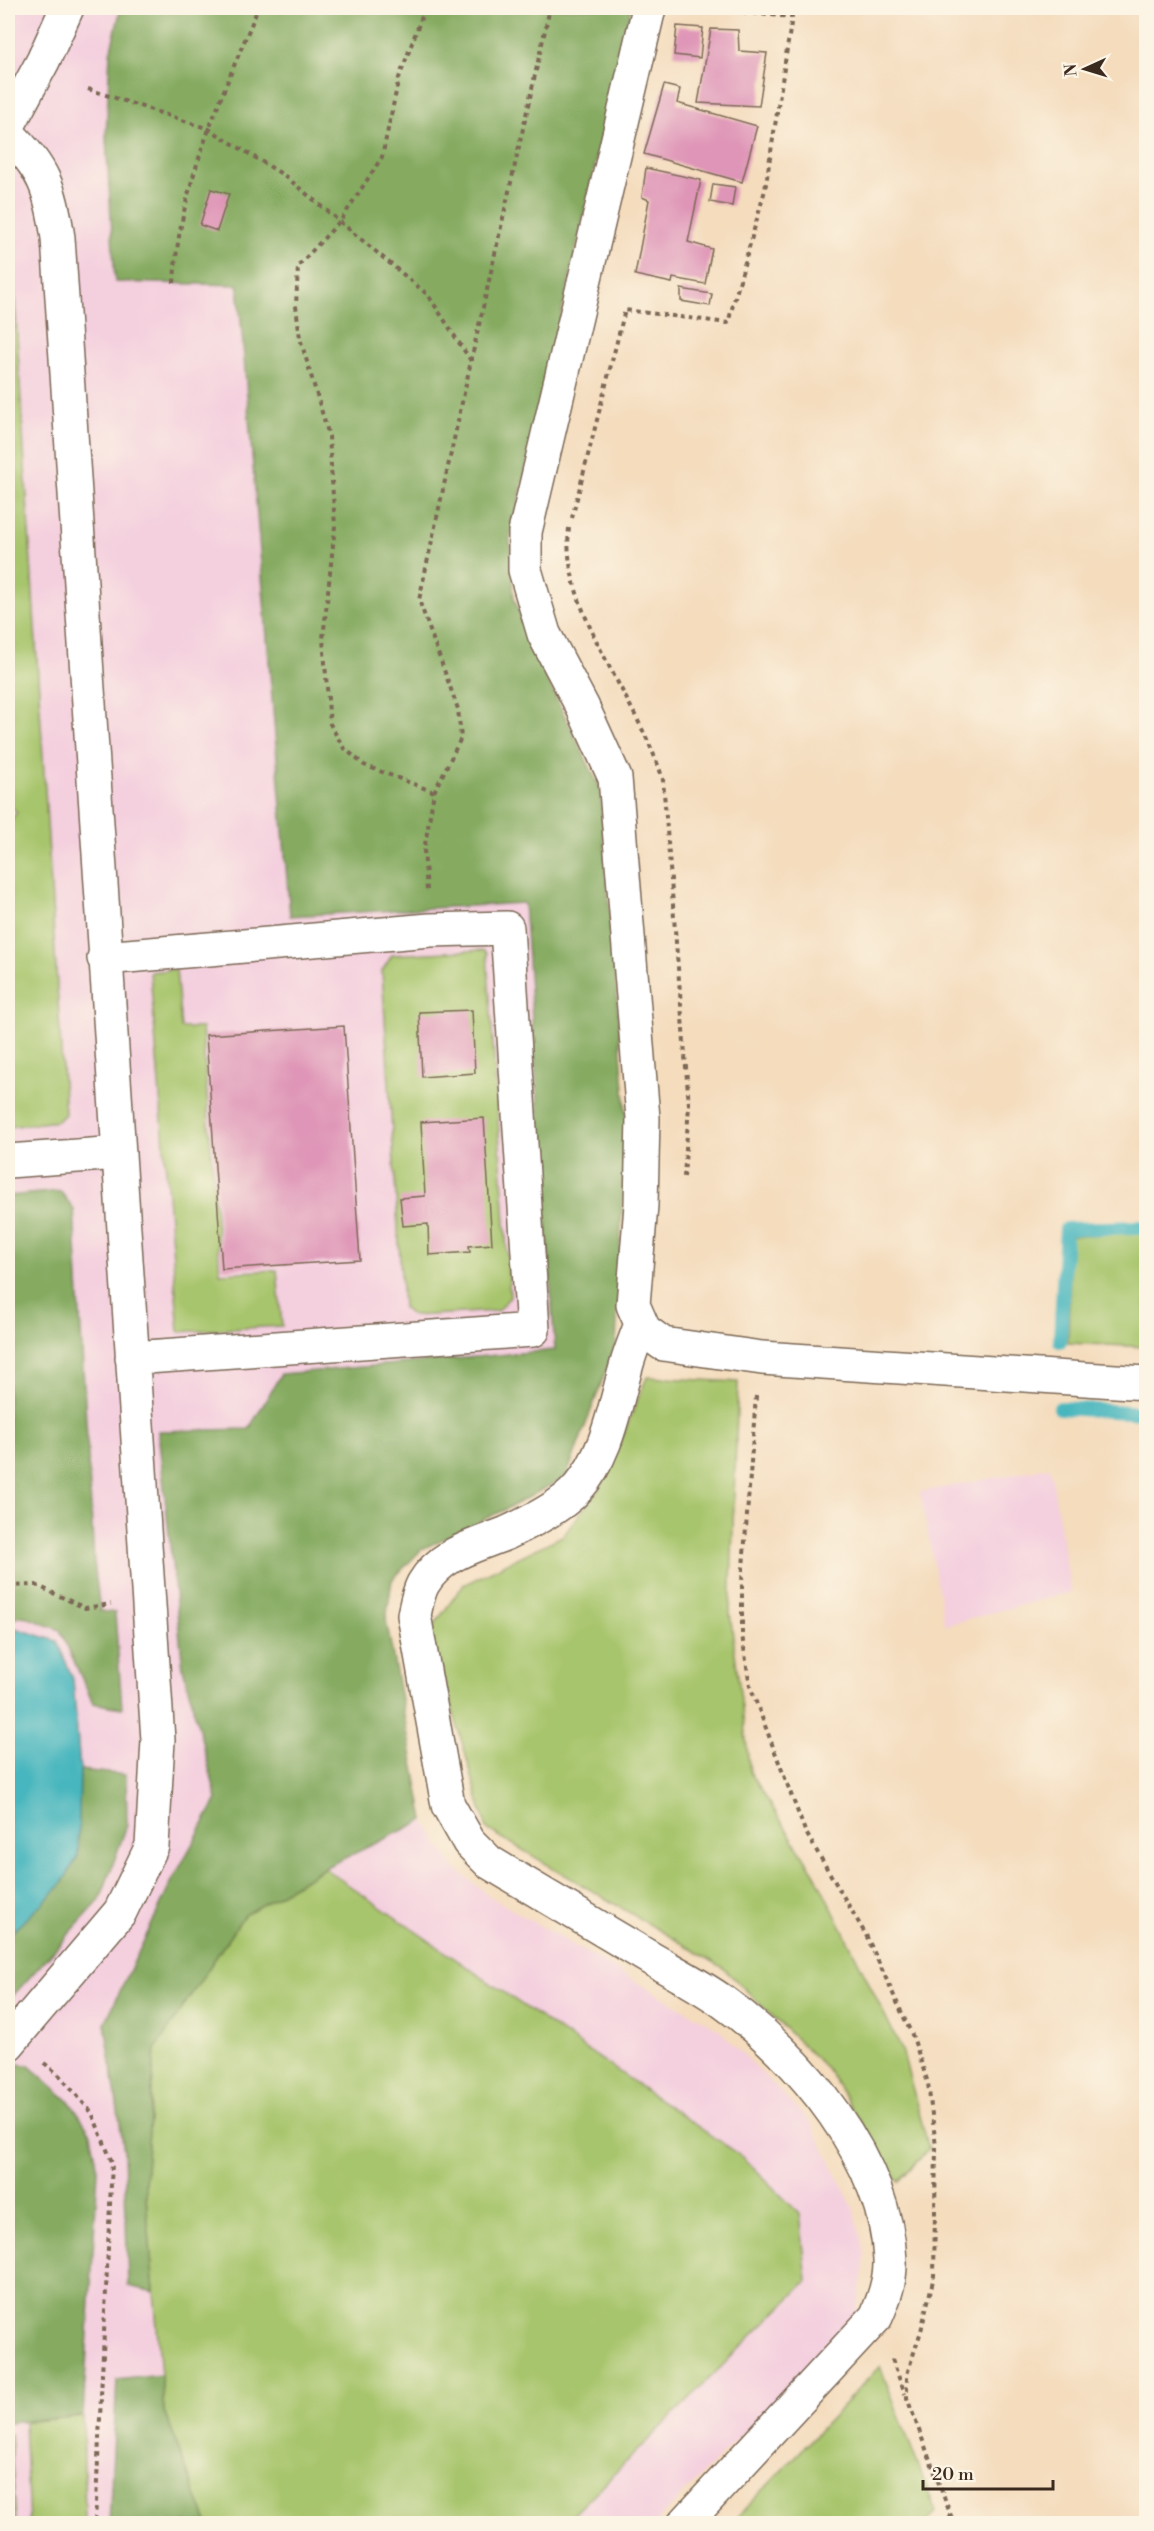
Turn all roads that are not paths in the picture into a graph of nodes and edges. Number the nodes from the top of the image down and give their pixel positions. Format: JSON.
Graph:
{"nodes":[{"id":1,"x":67,"y":8,"type":"edge"},
{"id":2,"x":649,"y":8,"type":"edge"},
{"id":3,"x":8,"y":126,"type":"edge"},
{"id":4,"x":8,"y":134,"type":"edge"},
{"id":5,"x":104,"y":958,"type":"junction"},
{"id":6,"x":120,"y":1153,"type":"junction"},
{"id":7,"x":8,"y":1161,"type":"edge"},
{"id":8,"x":641,"y":1323,"type":"junction"},
{"id":9,"x":132,"y":1358,"type":"junction"},
{"id":10,"x":1146,"y":1383,"type":"edge"},
{"id":11,"x":10,"y":2041,"type":"edge"},
{"id":12,"x":684,"y":2523,"type":"edge"}],
"edges":[{"from":1,"to":3,"type":"street"},
{"from":2,"to":8,"type":"street"},
{"from":4,"to":5,"type":"street"},
{"from":5,"to":6,"type":"street"},
{"from":5,"to":9,"type":"street"},
{"from":6,"to":7,"type":"street"},
{"from":6,"to":9,"type":"street"},
{"from":8,"to":10,"type":"street"},
{"from":8,"to":12,"type":"street"},
{"from":9,"to":11,"type":"street"}]}
